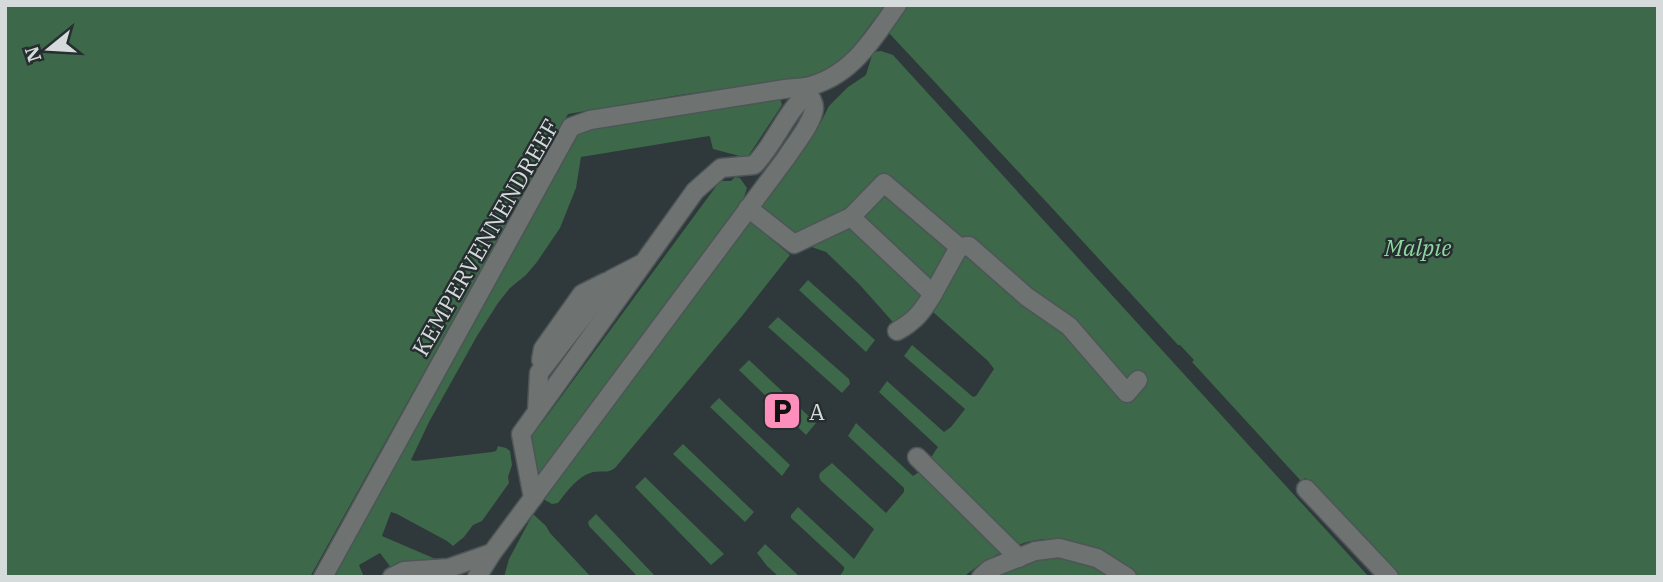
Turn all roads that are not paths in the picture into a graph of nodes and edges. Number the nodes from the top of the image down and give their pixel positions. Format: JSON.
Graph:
{"nodes":[{"id":1,"x":897,"y":5,"type":"edge"},
{"id":2,"x":807,"y":90,"type":"junction"},
{"id":3,"x":754,"y":165,"type":"junction"},
{"id":4,"x":761,"y":190,"type":"junction"},
{"id":5,"x":748,"y":208,"type":"junction"},
{"id":6,"x":851,"y":217,"type":"junction"},
{"id":7,"x":959,"y":247,"type":"junction"},
{"id":8,"x":621,"y":280,"type":"junction"},
{"id":9,"x":933,"y":294,"type":"junction"},
{"id":10,"x":897,"y":331,"type":"dead end"},
{"id":11,"x":1138,"y":380,"type":"dead end"},
{"id":12,"x":536,"y":413,"type":"junction"},
{"id":13,"x":917,"y":457,"type":"dead end"},
{"id":14,"x":1306,"y":488,"type":"dead end"},
{"id":15,"x":533,"y":498,"type":"junction"},
{"id":16,"x":492,"y":553,"type":"junction"},
{"id":17,"x":1019,"y":558,"type":"junction"},
{"id":18,"x":323,"y":577,"type":"edge"},
{"id":19,"x":392,"y":577,"type":"edge"},
{"id":20,"x":477,"y":577,"type":"edge"},
{"id":21,"x":495,"y":577,"type":"edge"},
{"id":22,"x":981,"y":577,"type":"edge"},
{"id":23,"x":1127,"y":577,"type":"edge"},
{"id":24,"x":1389,"y":577,"type":"edge"}],
"edges":[{"from":1,"to":2,"type":"street","name":"KEMPERVENNENDREEF"},
{"from":2,"to":3,"type":"street"},
{"from":2,"to":4,"type":"street"},
{"from":2,"to":18,"type":"street","name":"KEMPERVENNENDREEF"},
{"from":3,"to":4,"type":"street"},
{"from":3,"to":8,"type":"street"},
{"from":4,"to":5,"type":"street"},
{"from":5,"to":6,"type":"street"},
{"from":5,"to":15,"type":"street"},
{"from":6,"to":7,"type":"street"},
{"from":6,"to":9,"type":"street"},
{"from":7,"to":9,"type":"street"},
{"from":7,"to":11,"type":"street"},
{"from":8,"to":12,"type":"street"},
{"from":8,"to":12,"type":"street"},
{"from":9,"to":10,"type":"street"},
{"from":12,"to":15,"type":"street"},
{"from":13,"to":17,"type":"street"},
{"from":14,"to":24,"type":"street"},
{"from":15,"to":16,"type":"street"},
{"from":16,"to":19,"type":"street"},
{"from":16,"to":20,"type":"street"},
{"from":16,"to":21,"type":"street"},
{"from":17,"to":22,"type":"street"},
{"from":17,"to":23,"type":"street"}]}
